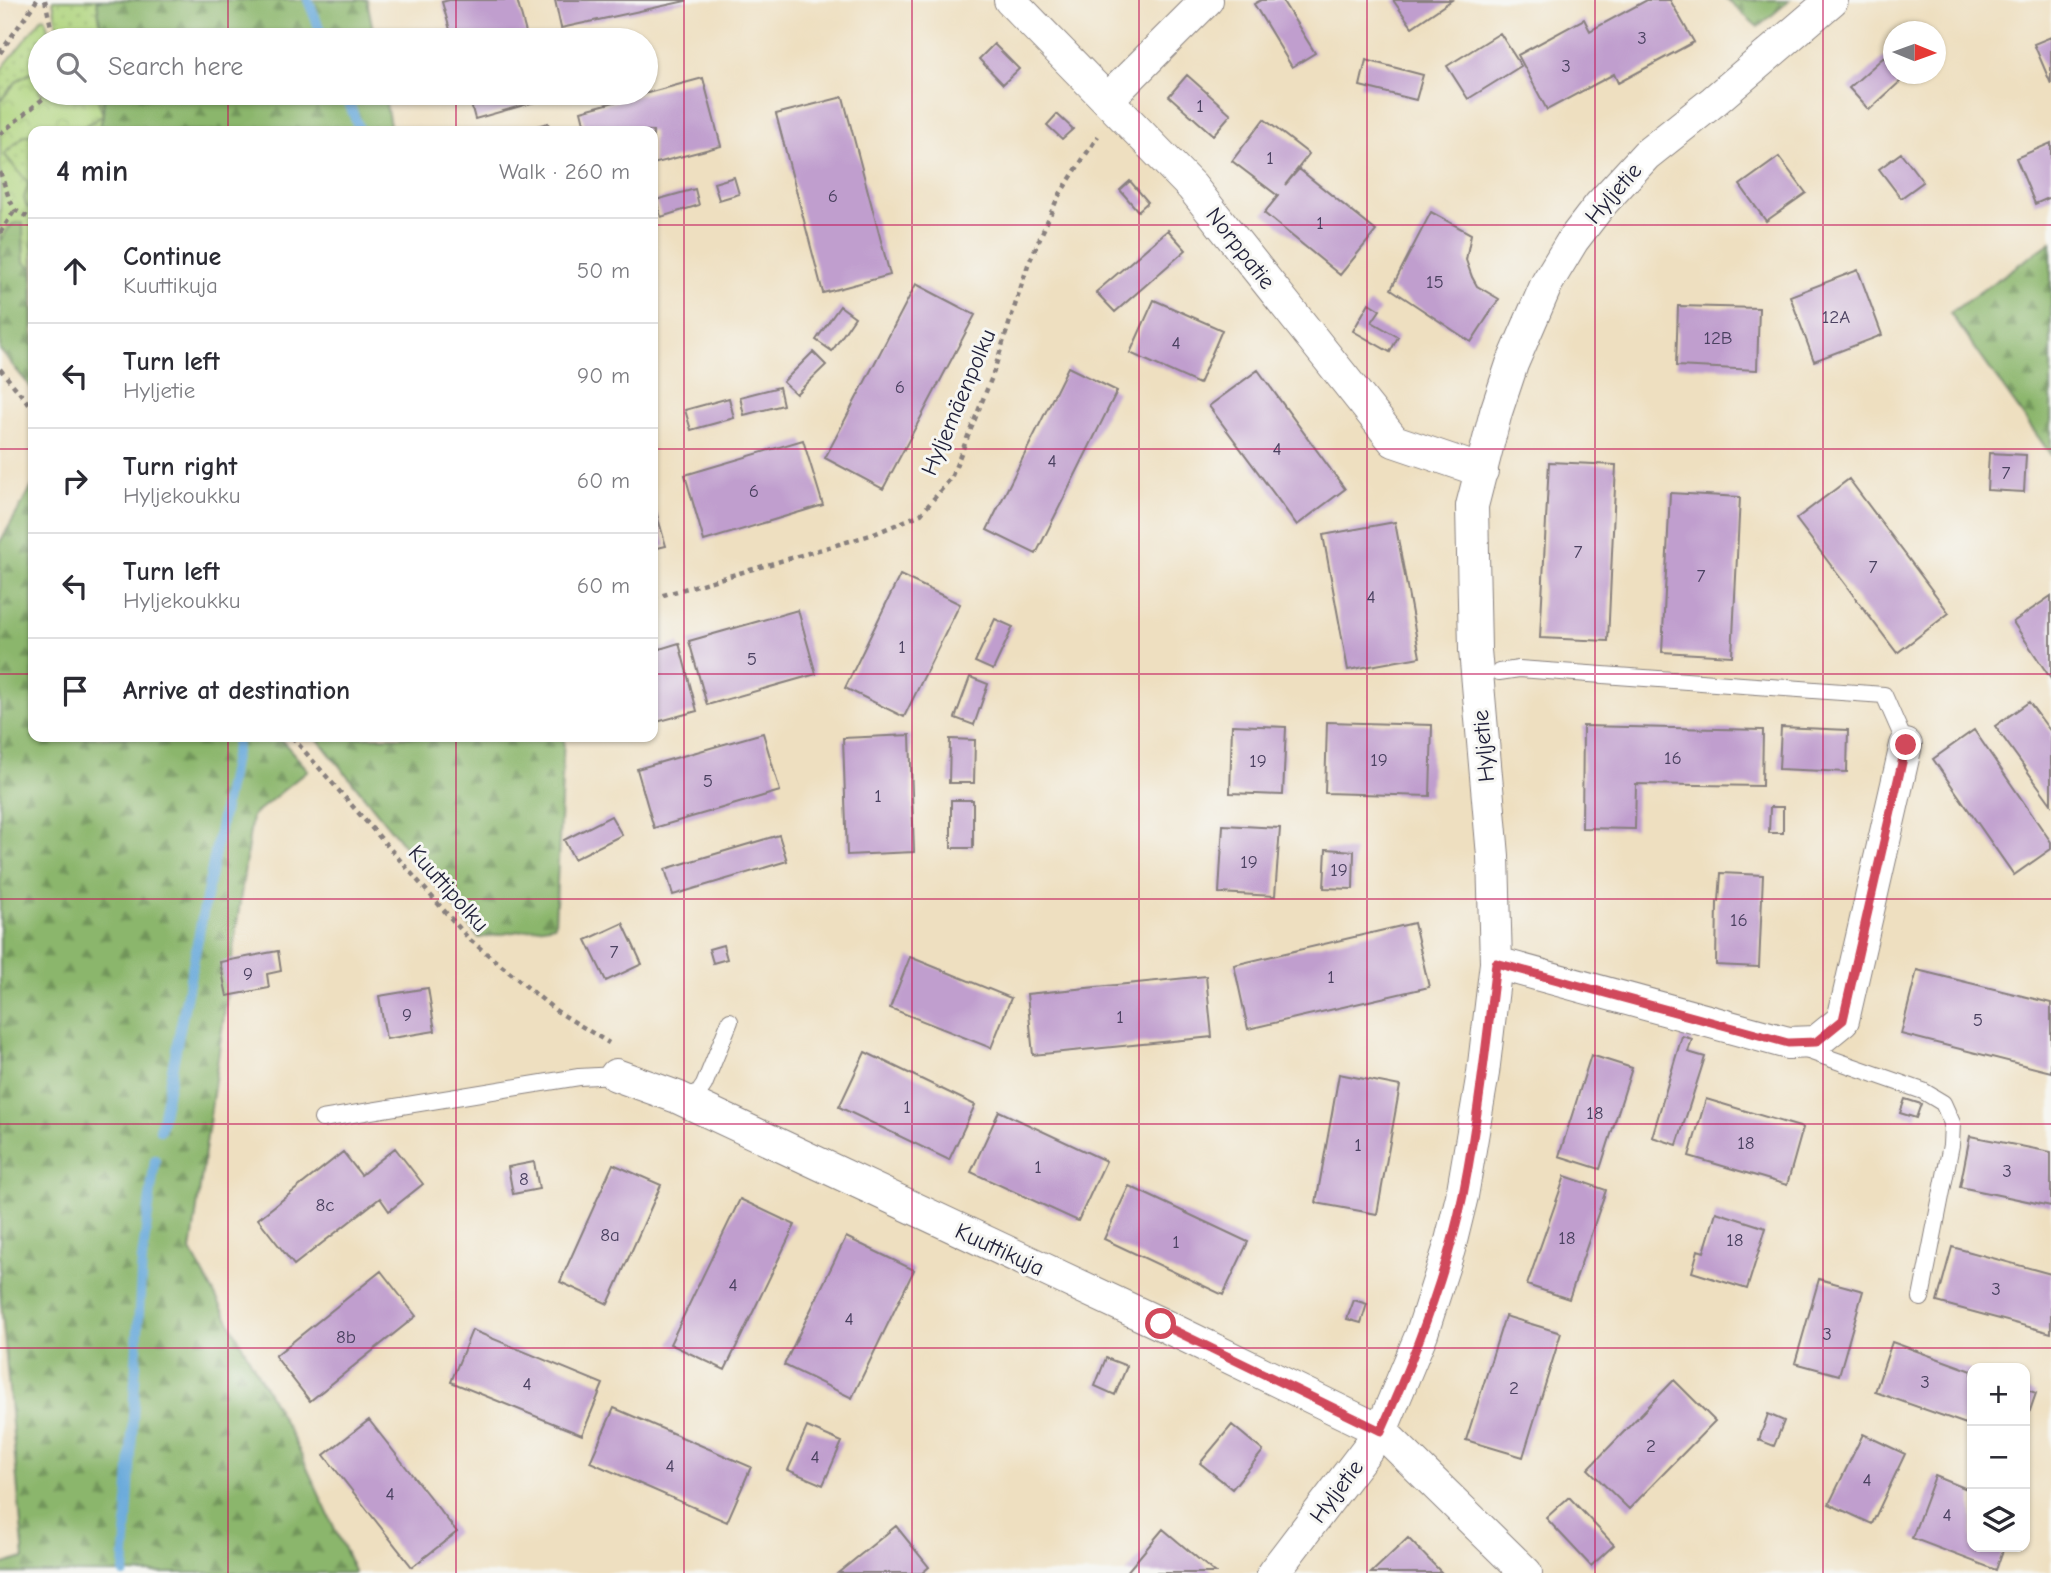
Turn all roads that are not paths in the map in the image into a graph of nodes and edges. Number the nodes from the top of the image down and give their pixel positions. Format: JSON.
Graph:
{"nodes":[{"id":1,"x":1010,"y":0,"type":"edge"},
{"id":2,"x":1207,"y":0,"type":"edge"},
{"id":3,"x":1832,"y":0,"type":"edge"},
{"id":4,"x":1108,"y":99,"type":"junction"},
{"id":5,"x":1482,"y":471,"type":"junction"},
{"id":6,"x":1499,"y":672,"type":"dead end"},
{"id":7,"x":1906,"y":745,"type":"joint"},
{"id":8,"x":1496,"y":963,"type":"junction"},
{"id":9,"x":730,"y":1021,"type":"dead end"},
{"id":10,"x":1788,"y":1043,"type":"junction"},
{"id":11,"x":616,"y":1075,"type":"joint"},
{"id":12,"x":691,"y":1104,"type":"junction"},
{"id":13,"x":322,"y":1119,"type":"dead end"},
{"id":14,"x":1922,"y":1298,"type":"dead end"},
{"id":15,"x":1381,"y":1431,"type":"junction"},
{"id":16,"x":1273,"y":1573,"type":"edge"},
{"id":17,"x":1526,"y":1573,"type":"edge"}],
"edges":[{"from":1,"to":4,"type":"street","name":"Norppatie"},
{"from":2,"to":4,"type":"street"},
{"from":3,"to":5,"type":"street","name":"Hyljetie"},
{"from":4,"to":5,"type":"street","name":"Norppatie"},
{"from":5,"to":8,"type":"street","name":"Hyljetie"},
{"from":6,"to":7,"type":"lane"},
{"from":7,"to":10,"type":"street"},
{"from":8,"to":10,"type":"street"},
{"from":8,"to":15,"type":"street","name":"Hyljetie"},
{"from":9,"to":12,"type":"lane"},
{"from":10,"to":14,"type":"lane"},
{"from":11,"to":12,"type":"street","name":"Kuuttikuja"},
{"from":11,"to":13,"type":"lane"},
{"from":12,"to":15,"type":"street","name":"Kuuttikuja"},
{"from":15,"to":16,"type":"street","name":"Hyljetie"},
{"from":15,"to":17,"type":"street","name":"Kuuttikuja"}]}
